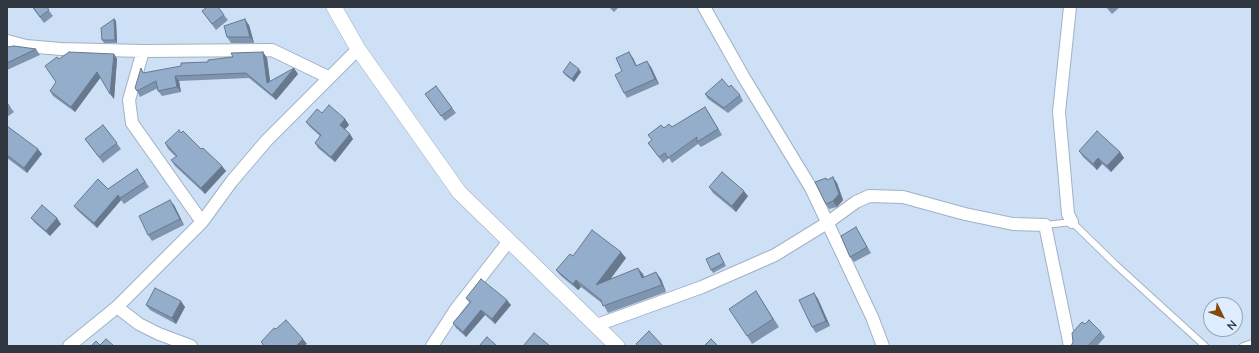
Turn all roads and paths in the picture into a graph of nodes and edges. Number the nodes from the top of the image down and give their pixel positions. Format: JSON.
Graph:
{"nodes":[{"id":1,"x":334,"y":7,"type":"edge"},
{"id":2,"x":704,"y":7,"type":"edge"},
{"id":3,"x":1070,"y":7,"type":"edge"},
{"id":4,"x":7,"y":41,"type":"edge"},
{"id":5,"x":358,"y":49,"type":"junction"},
{"id":6,"x":143,"y":51,"type":"junction"},
{"id":7,"x":328,"y":77,"type":"junction"},
{"id":8,"x":202,"y":222,"type":"junction"},
{"id":9,"x":1072,"y":222,"type":"junction"},
{"id":10,"x":827,"y":223,"type":"junction"},
{"id":11,"x":1045,"y":225,"type":"junction"},
{"id":12,"x":509,"y":241,"type":"junction"},
{"id":13,"x":117,"y":307,"type":"junction"},
{"id":14,"x":597,"y":325,"type":"junction"},
{"id":15,"x":1252,"y":343,"type":"edge"},
{"id":16,"x":69,"y":346,"type":"edge"},
{"id":17,"x":191,"y":346,"type":"edge"},
{"id":18,"x":432,"y":346,"type":"edge"},
{"id":19,"x":617,"y":346,"type":"edge"},
{"id":20,"x":883,"y":346,"type":"edge"},
{"id":21,"x":1070,"y":346,"type":"edge"},
{"id":22,"x":1205,"y":346,"type":"edge"},
{"id":23,"x":1243,"y":346,"type":"edge"}],
"edges":[{"from":1,"to":5,"type":"street"},
{"from":2,"to":10,"type":"street"},
{"from":3,"to":9,"type":"street"},
{"from":4,"to":6,"type":"street"},
{"from":5,"to":7,"type":"street"},
{"from":5,"to":12,"type":"street"},
{"from":6,"to":7,"type":"street"},
{"from":6,"to":8,"type":"street"},
{"from":7,"to":8,"type":"street"},
{"from":8,"to":13,"type":"street"},
{"from":9,"to":11,"type":"lane"},
{"from":9,"to":22,"type":"lane"},
{"from":10,"to":11,"type":"street"},
{"from":10,"to":14,"type":"street"},
{"from":10,"to":20,"type":"street"},
{"from":11,"to":21,"type":"street"},
{"from":12,"to":14,"type":"street"},
{"from":12,"to":18,"type":"street"},
{"from":13,"to":16,"type":"street"},
{"from":13,"to":17,"type":"street"},
{"from":14,"to":19,"type":"street"},
{"from":15,"to":23,"type":"lane"}]}
